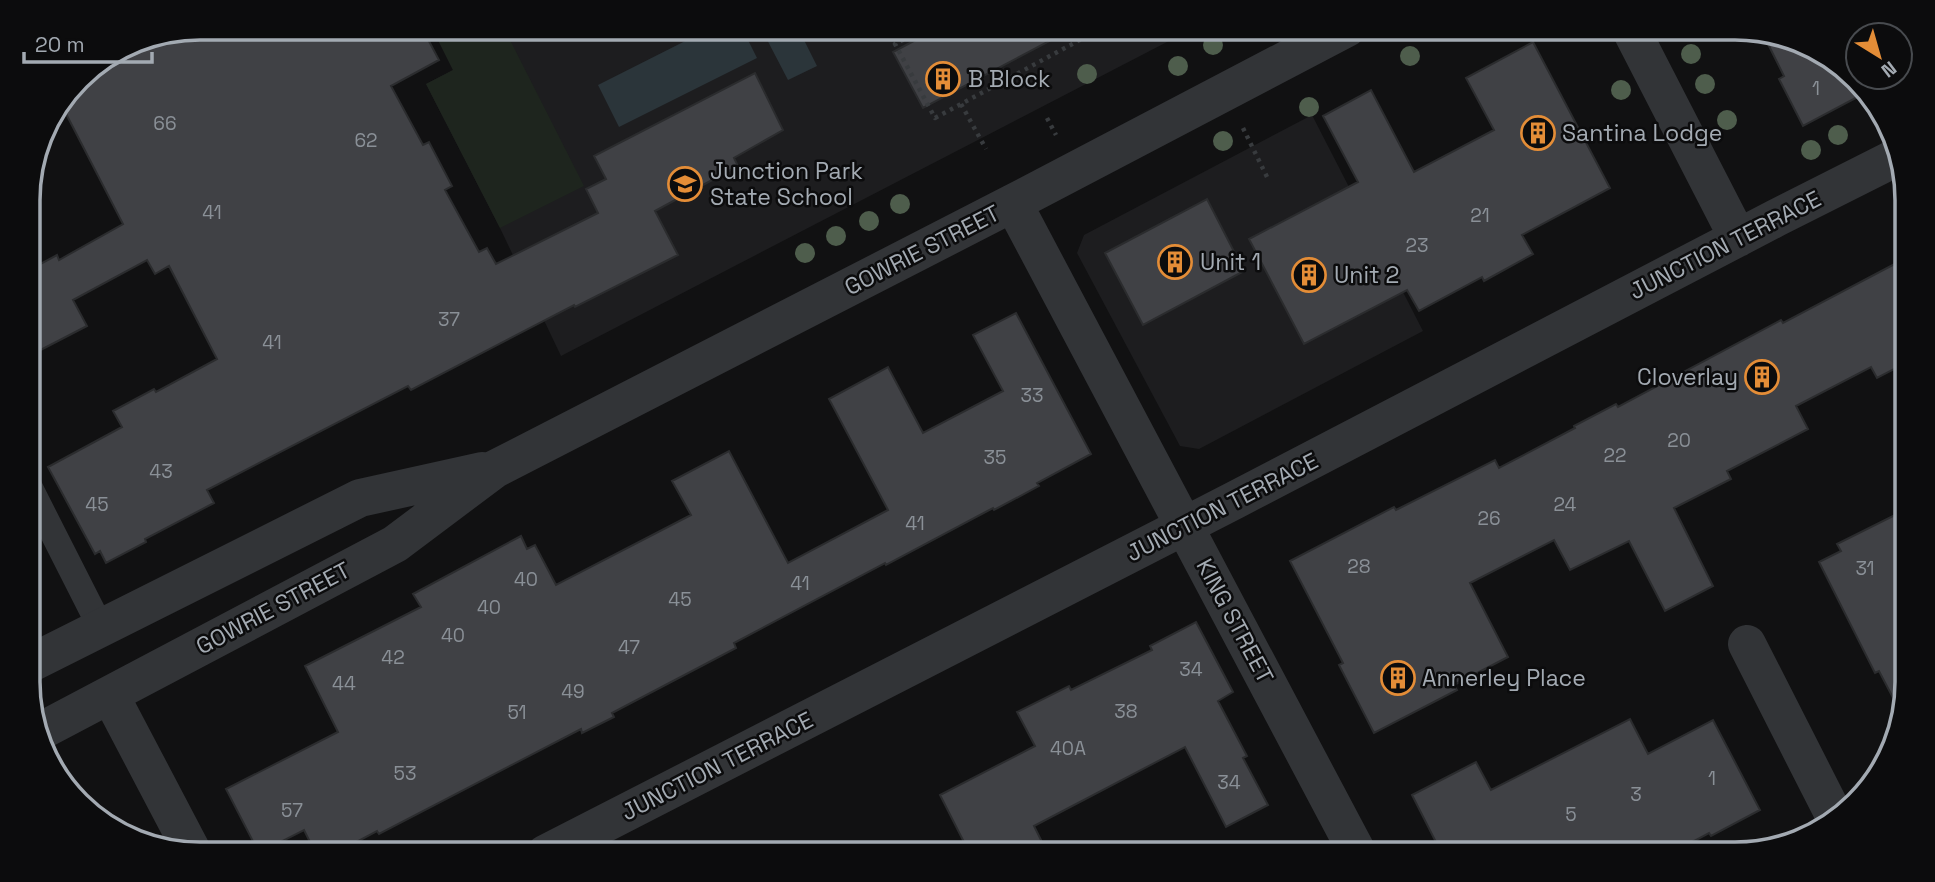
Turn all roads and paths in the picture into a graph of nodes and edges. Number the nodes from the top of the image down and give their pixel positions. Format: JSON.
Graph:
{"nodes":[{"id":1,"x":903,"y":40,"type":"edge"},
{"id":2,"x":1080,"y":40,"type":"edge"},
{"id":3,"x":1324,"y":40,"type":"edge"},
{"id":4,"x":1636,"y":40,"type":"edge"},
{"id":5,"x":961,"y":104,"type":"junction"},
{"id":6,"x":1047,"y":118,"type":"dead end"},
{"id":7,"x":1242,"y":126,"type":"dead end"},
{"id":8,"x":1058,"y":138,"type":"dead end"},
{"id":9,"x":986,"y":149,"type":"dead end"},
{"id":10,"x":1889,"y":161,"type":"edge"},
{"id":11,"x":1269,"y":181,"type":"dead end"},
{"id":12,"x":1013,"y":203,"type":"junction"},
{"id":13,"x":1738,"y":238,"type":"junction"},
{"id":14,"x":495,"y":469,"type":"junction"},
{"id":15,"x":40,"y":508,"type":"edge"},
{"id":16,"x":1184,"y":526,"type":"junction"},
{"id":17,"x":101,"y":628,"type":"junction"},
{"id":18,"x":1747,"y":643,"type":"dead end"},
{"id":19,"x":40,"y":658,"type":"edge"},
{"id":20,"x":110,"y":695,"type":"junction"},
{"id":21,"x":47,"y":728,"type":"edge"},
{"id":22,"x":1832,"y":809,"type":"edge"},
{"id":23,"x":186,"y":841,"type":"edge"},
{"id":24,"x":1352,"y":841,"type":"edge"},
{"id":25,"x":569,"y":842,"type":"edge"}],
"edges":[{"from":1,"to":5,"type":"path"},
{"from":2,"to":5,"type":"path"},
{"from":3,"to":12,"type":"street","name":"GOWRIE STREET"},
{"from":4,"to":13,"type":"street"},
{"from":5,"to":9,"type":"path"},
{"from":6,"to":8,"type":"path"},
{"from":7,"to":11,"type":"path"},
{"from":10,"to":13,"type":"street","name":"JUNCTION TERRACE"},
{"from":12,"to":14,"type":"street","name":"GOWRIE STREET"},
{"from":12,"to":16,"type":"street","name":"KING STREET"},
{"from":13,"to":16,"type":"street","name":"JUNCTION TERRACE"},
{"from":14,"to":17,"type":"street","name":"GOWRIE STREET"},
{"from":14,"to":20,"type":"street","name":"GOWRIE STREET"},
{"from":15,"to":17,"type":"lane"},
{"from":16,"to":24,"type":"street","name":"KING STREET"},
{"from":16,"to":25,"type":"street","name":"JUNCTION TERRACE"},
{"from":17,"to":19,"type":"street","name":"GOWRIE STREET"},
{"from":18,"to":22,"type":"street"},
{"from":20,"to":21,"type":"street","name":"GOWRIE STREET"},
{"from":20,"to":23,"type":"street"}]}
